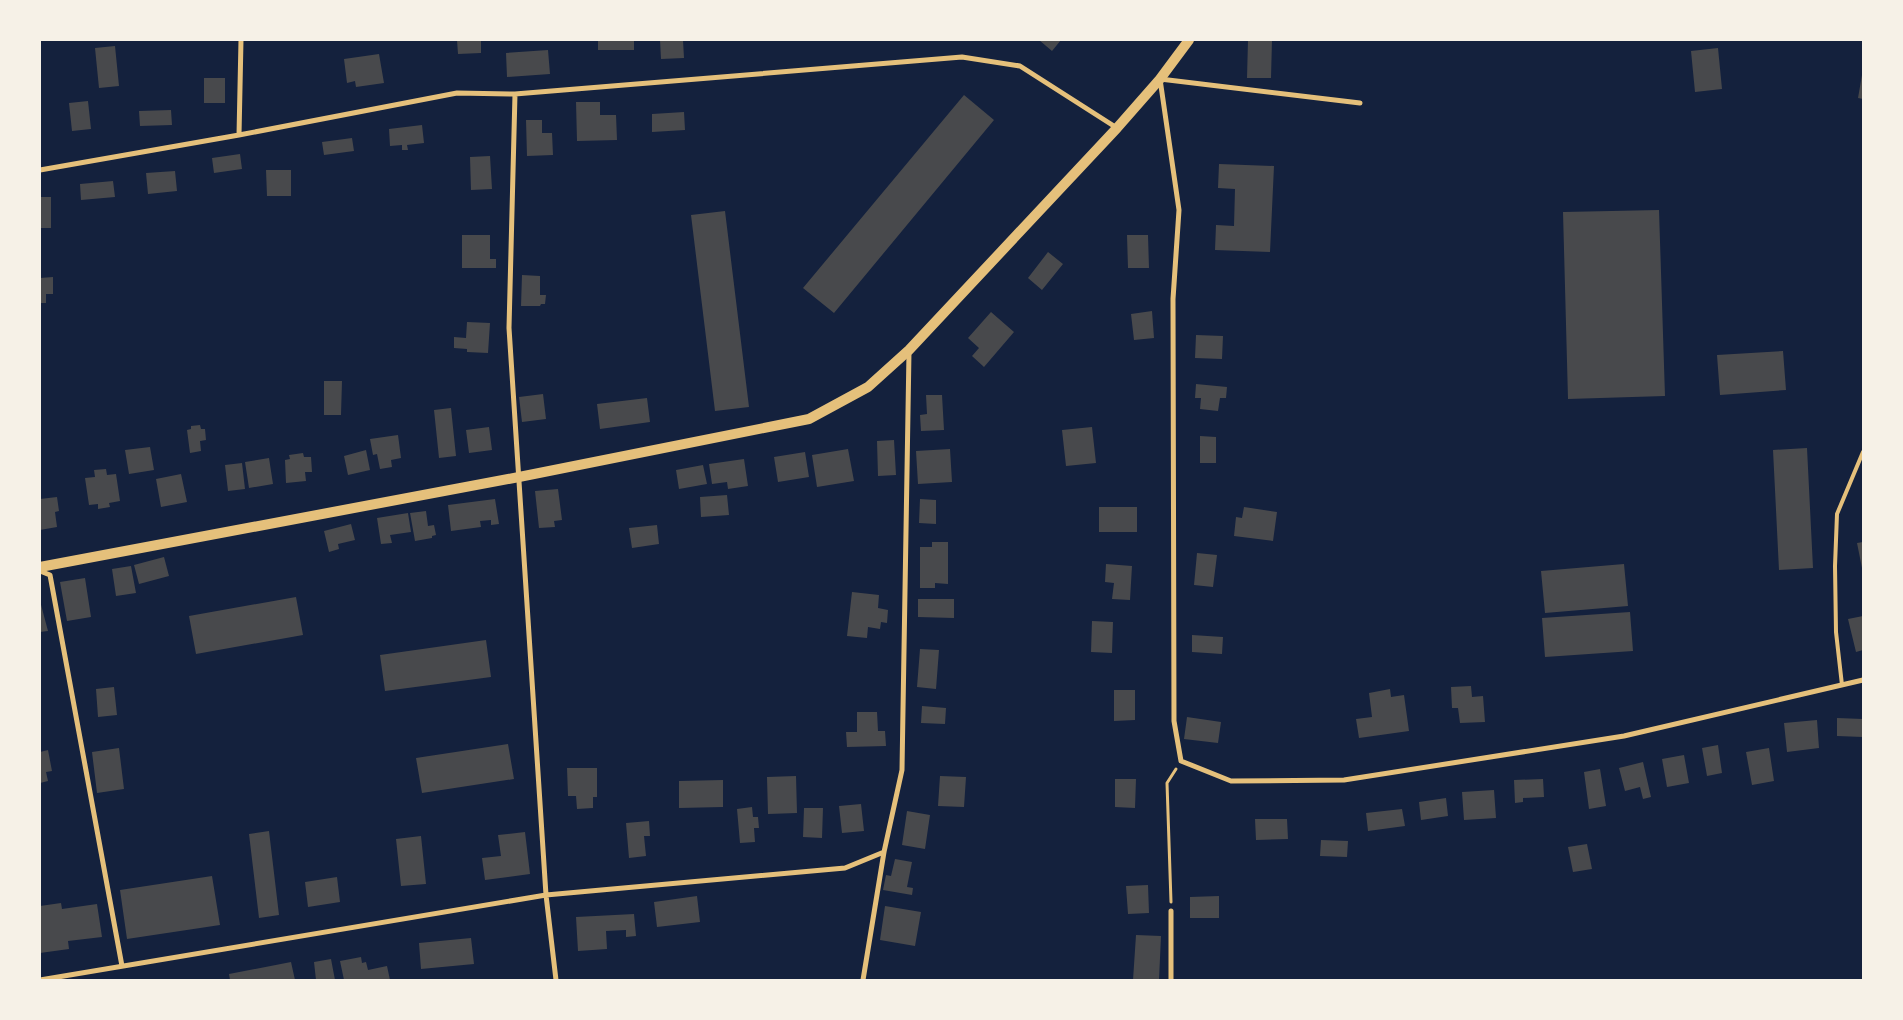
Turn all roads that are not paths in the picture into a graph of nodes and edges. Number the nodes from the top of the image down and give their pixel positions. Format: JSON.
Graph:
{"nodes":[{"id":1,"x":241,"y":40,"type":"edge"},
{"id":2,"x":1189,"y":40,"type":"edge"},
{"id":3,"x":1160,"y":79,"type":"junction"},
{"id":4,"x":515,"y":94,"type":"junction"},
{"id":5,"x":1360,"y":103,"type":"dead end"},
{"id":6,"x":1117,"y":128,"type":"junction"},
{"id":7,"x":239,"y":135,"type":"junction"},
{"id":8,"x":40,"y":170,"type":"edge"},
{"id":9,"x":909,"y":350,"type":"junction"},
{"id":10,"x":1863,"y":452,"type":"edge"},
{"id":11,"x":519,"y":477,"type":"junction"},
{"id":12,"x":40,"y":568,"type":"edge"},
{"id":13,"x":40,"y":572,"type":"edge"},
{"id":14,"x":1863,"y":680,"type":"edge"},
{"id":15,"x":1842,"y":685,"type":"junction"},
{"id":16,"x":884,"y":852,"type":"junction"},
{"id":17,"x":546,"y":895,"type":"junction"},
{"id":18,"x":1171,"y":910,"type":"road end"},
{"id":19,"x":122,"y":966,"type":"junction"},
{"id":20,"x":40,"y":980,"type":"edge"},
{"id":21,"x":556,"y":980,"type":"edge"},
{"id":22,"x":863,"y":980,"type":"edge"},
{"id":23,"x":1171,"y":980,"type":"edge"}],
"edges":[{"from":1,"to":7,"type":"street"},
{"from":2,"to":3,"type":"main road"},
{"from":3,"to":5,"type":"street"},
{"from":3,"to":6,"type":"main road"},
{"from":3,"to":15,"type":"street"},
{"from":4,"to":6,"type":"street"},
{"from":4,"to":7,"type":"street"},
{"from":4,"to":11,"type":"street"},
{"from":6,"to":9,"type":"main road"},
{"from":7,"to":8,"type":"street"},
{"from":9,"to":11,"type":"main road"},
{"from":9,"to":16,"type":"street"},
{"from":10,"to":15,"type":"lane"},
{"from":11,"to":12,"type":"main road"},
{"from":11,"to":17,"type":"street"},
{"from":13,"to":19,"type":"street"},
{"from":14,"to":15,"type":"street"},
{"from":16,"to":17,"type":"street"},
{"from":16,"to":22,"type":"street"},
{"from":17,"to":19,"type":"street"},
{"from":17,"to":21,"type":"street"},
{"from":18,"to":23,"type":"street"},
{"from":19,"to":20,"type":"street"}]}
